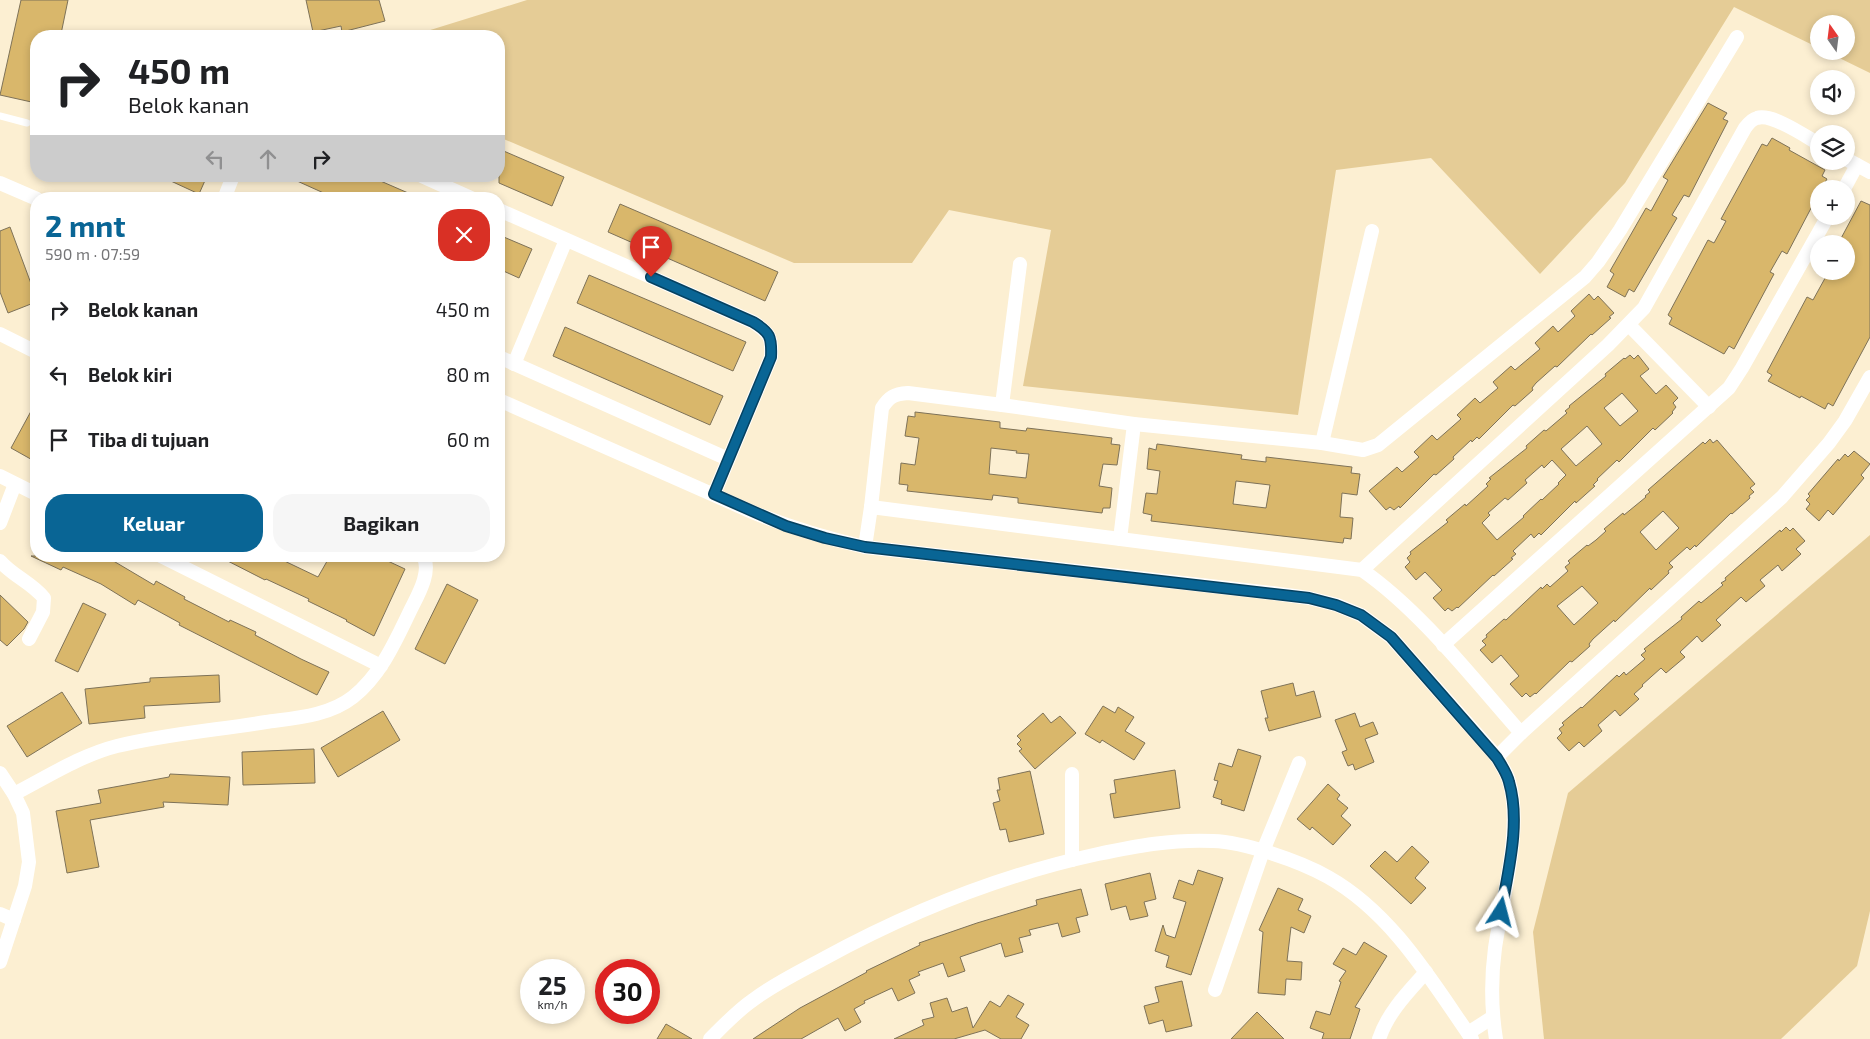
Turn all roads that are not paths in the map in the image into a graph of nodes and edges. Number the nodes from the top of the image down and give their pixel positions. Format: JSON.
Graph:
{"nodes":[{"id":1,"x":1736,"y":36,"type":"dead end"},
{"id":2,"x":0,"y":116,"type":"edge"},
{"id":3,"x":27,"y":122,"type":"dead end"},
{"id":4,"x":1810,"y":139,"type":"edge"},
{"id":5,"x":1855,"y":164,"type":"edge"},
{"id":6,"x":1870,"y":172,"type":"edge"},
{"id":7,"x":435,"y":182,"type":"edge"},
{"id":8,"x":0,"y":183,"type":"edge"},
{"id":9,"x":457,"y":192,"type":"edge"},
{"id":10,"x":30,"y":196,"type":"edge"},
{"id":11,"x":505,"y":213,"type":"edge"},
{"id":12,"x":1823,"y":225,"type":"edge"},
{"id":13,"x":1372,"y":231,"type":"dead end"},
{"id":14,"x":566,"y":240,"type":"junction"},
{"id":15,"x":1020,"y":264,"type":"dead end"},
{"id":16,"x":1629,"y":325,"type":"junction"},
{"id":17,"x":0,"y":334,"type":"edge"},
{"id":18,"x":30,"y":349,"type":"edge"},
{"id":19,"x":505,"y":360,"type":"edge"},
{"id":20,"x":514,"y":364,"type":"junction"},
{"id":21,"x":1870,"y":377,"type":"edge"},
{"id":22,"x":505,"y":403,"type":"edge"},
{"id":23,"x":1002,"y":405,"type":"junction"},
{"id":24,"x":1709,"y":407,"type":"junction"},
{"id":25,"x":1134,"y":424,"type":"junction"},
{"id":26,"x":1322,"y":443,"type":"junction"},
{"id":27,"x":728,"y":459,"type":"junction"},
{"id":28,"x":0,"y":476,"type":"edge"},
{"id":29,"x":15,"y":484,"type":"junction"},
{"id":30,"x":30,"y":491,"type":"edge"},
{"id":31,"x":714,"y":494,"type":"junction"},
{"id":32,"x":871,"y":507,"type":"junction"},
{"id":33,"x":0,"y":523,"type":"edge"},
{"id":34,"x":1120,"y":539,"type":"junction"},
{"id":35,"x":865,"y":547,"type":"junction"},
{"id":36,"x":0,"y":561,"type":"edge"},
{"id":37,"x":173,"y":562,"type":"edge"},
{"id":38,"x":426,"y":562,"type":"edge"},
{"id":39,"x":1362,"y":570,"type":"junction"},
{"id":40,"x":29,"y":640,"type":"dead end"},
{"id":41,"x":1443,"y":645,"type":"junction"},
{"id":42,"x":381,"y":666,"type":"junction"},
{"id":43,"x":1521,"y":733,"type":"junction"},
{"id":44,"x":1497,"y":758,"type":"junction"},
{"id":45,"x":1299,"y":763,"type":"dead end"},
{"id":46,"x":0,"y":774,"type":"edge"},
{"id":47,"x":1072,"y":774,"type":"dead end"},
{"id":48,"x":14,"y":794,"type":"junction"},
{"id":49,"x":1263,"y":851,"type":"junction"},
{"id":50,"x":1072,"y":860,"type":"junction"},
{"id":51,"x":0,"y":914,"type":"edge"},
{"id":52,"x":14,"y":920,"type":"junction"},
{"id":53,"x":0,"y":962,"type":"edge"},
{"id":54,"x":1426,"y":972,"type":"junction"},
{"id":55,"x":1215,"y":990,"type":"dead end"},
{"id":56,"x":1493,"y":1017,"type":"junction"},
{"id":57,"x":1470,"y":1036,"type":"edge"},
{"id":58,"x":710,"y":1039,"type":"edge"},
{"id":59,"x":1379,"y":1039,"type":"edge"},
{"id":60,"x":1496,"y":1039,"type":"edge"}],
"edges":[{"from":1,"to":26,"type":"street"},
{"from":2,"to":3,"type":"lane"},
{"from":4,"to":16,"type":"street"},
{"from":5,"to":6,"type":"street"},
{"from":7,"to":9,"type":"street"},
{"from":8,"to":10,"type":"street"},
{"from":11,"to":14,"type":"street"},
{"from":12,"to":24,"type":"street"},
{"from":13,"to":26,"type":"street"},
{"from":14,"to":20,"type":"street"},
{"from":14,"to":27,"type":"street"},
{"from":15,"to":23,"type":"street"},
{"from":16,"to":24,"type":"street"},
{"from":16,"to":39,"type":"street"},
{"from":17,"to":18,"type":"street"},
{"from":19,"to":20,"type":"street"},
{"from":20,"to":27,"type":"street"},
{"from":21,"to":43,"type":"street"},
{"from":22,"to":31,"type":"street"},
{"from":23,"to":25,"type":"street"},
{"from":23,"to":32,"type":"street"},
{"from":24,"to":41,"type":"street"},
{"from":25,"to":26,"type":"street"},
{"from":25,"to":34,"type":"street"},
{"from":27,"to":31,"type":"street"},
{"from":28,"to":29,"type":"street"},
{"from":29,"to":30,"type":"street"},
{"from":29,"to":33,"type":"street"},
{"from":31,"to":35,"type":"street"},
{"from":32,"to":34,"type":"street"},
{"from":32,"to":35,"type":"street"},
{"from":34,"to":39,"type":"street"},
{"from":35,"to":44,"type":"street"},
{"from":36,"to":40,"type":"street"},
{"from":37,"to":42,"type":"street"},
{"from":38,"to":42,"type":"street"},
{"from":39,"to":41,"type":"street"},
{"from":41,"to":43,"type":"street"},
{"from":42,"to":48,"type":"street"},
{"from":43,"to":44,"type":"street"},
{"from":44,"to":56,"type":"street"},
{"from":45,"to":49,"type":"street"},
{"from":46,"to":48,"type":"street"},
{"from":47,"to":50,"type":"street"},
{"from":48,"to":52,"type":"street"},
{"from":49,"to":50,"type":"street"},
{"from":49,"to":54,"type":"street"},
{"from":49,"to":55,"type":"street"},
{"from":50,"to":58,"type":"street"},
{"from":51,"to":52,"type":"street"},
{"from":52,"to":53,"type":"street"},
{"from":54,"to":57,"type":"street"},
{"from":54,"to":59,"type":"street"},
{"from":56,"to":57,"type":"street"},
{"from":56,"to":60,"type":"street"}]}
